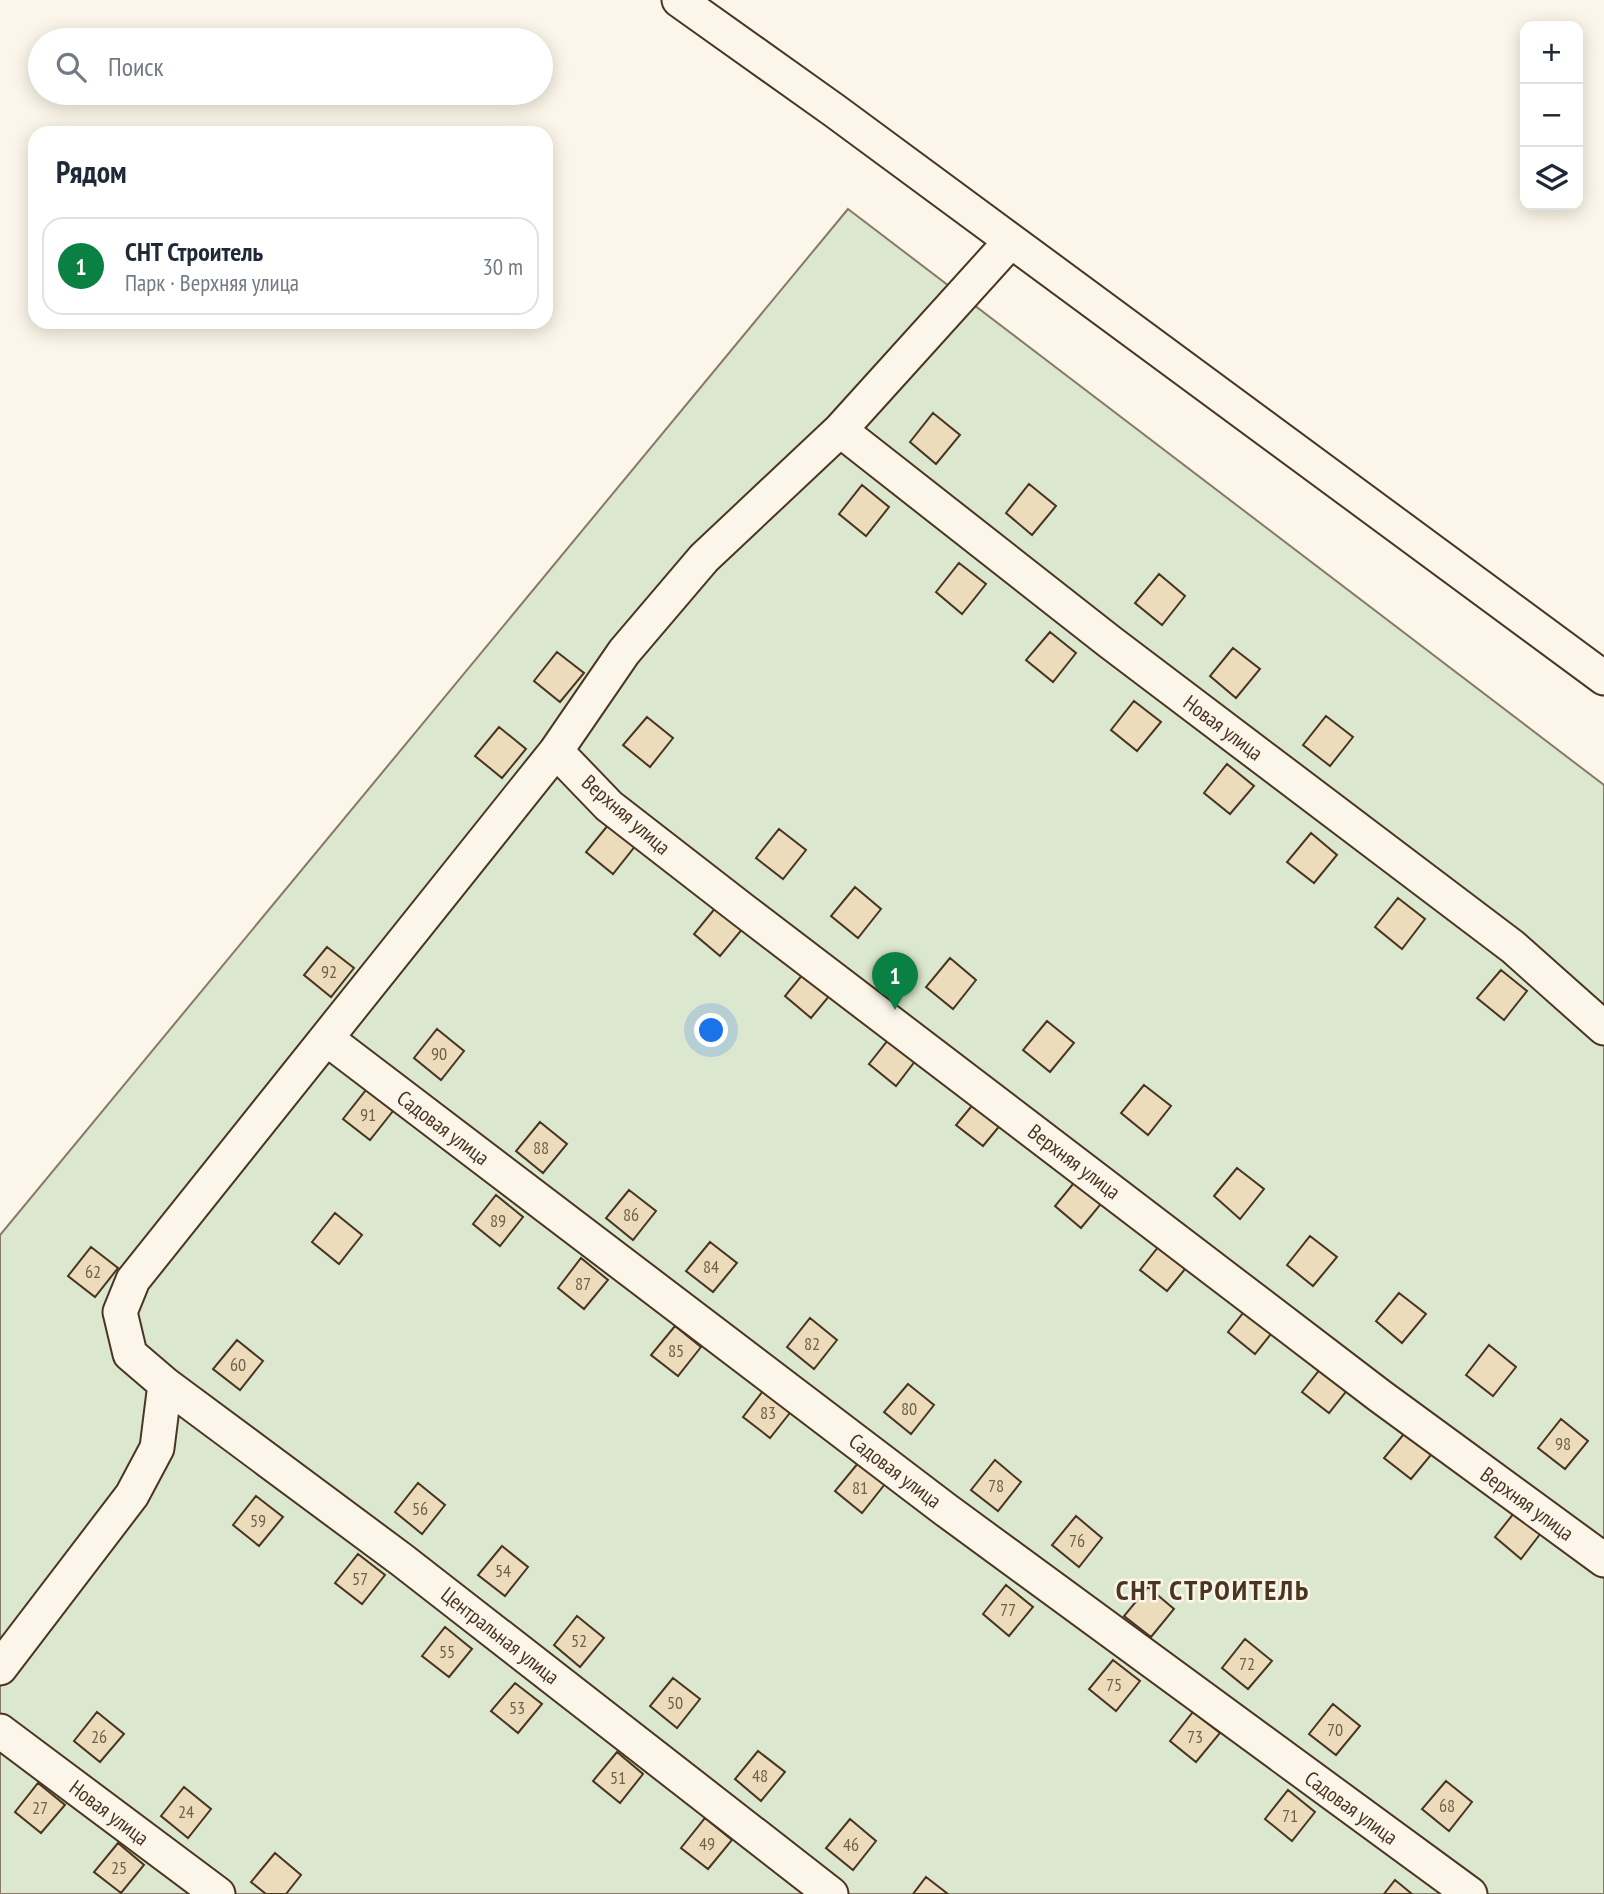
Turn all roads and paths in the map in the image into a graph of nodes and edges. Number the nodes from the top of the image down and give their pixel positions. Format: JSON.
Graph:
{"nodes":[{"id":1,"x":679,"y":0,"type":"edge"},
{"id":2,"x":1011,"y":241,"type":"junction"},
{"id":3,"x":840,"y":430,"type":"junction"},
{"id":4,"x":1604,"y":677,"type":"edge"},
{"id":5,"x":556,"y":751,"type":"junction"},
{"id":6,"x":1604,"y":1028,"type":"edge"},
{"id":7,"x":327,"y":1039,"type":"junction"},
{"id":8,"x":165,"y":1384,"type":"junction"},
{"id":9,"x":1604,"y":1560,"type":"edge"},
{"id":10,"x":0,"y":1668,"type":"edge"},
{"id":11,"x":0,"y":1731,"type":"edge"},
{"id":12,"x":218,"y":1894,"type":"edge"},
{"id":13,"x":831,"y":1894,"type":"edge"},
{"id":14,"x":1470,"y":1894,"type":"edge"}],
"edges":[{"from":1,"to":2,"type":"street"},
{"from":2,"to":3,"type":"street","name":"Центральная улица"},
{"from":2,"to":4,"type":"street"},
{"from":3,"to":5,"type":"street","name":"Центральная улица"},
{"from":3,"to":6,"type":"street","name":"Новая улица"},
{"from":5,"to":7,"type":"street","name":"Центральная улица"},
{"from":5,"to":9,"type":"street","name":"Верхняя улица"},
{"from":7,"to":8,"type":"street","name":"Центральная улица"},
{"from":7,"to":14,"type":"street","name":"Садовая улица"},
{"from":8,"to":10,"type":"street"},
{"from":8,"to":13,"type":"street","name":"Центральная улица"},
{"from":11,"to":12,"type":"street","name":"Новая улица"}]}
